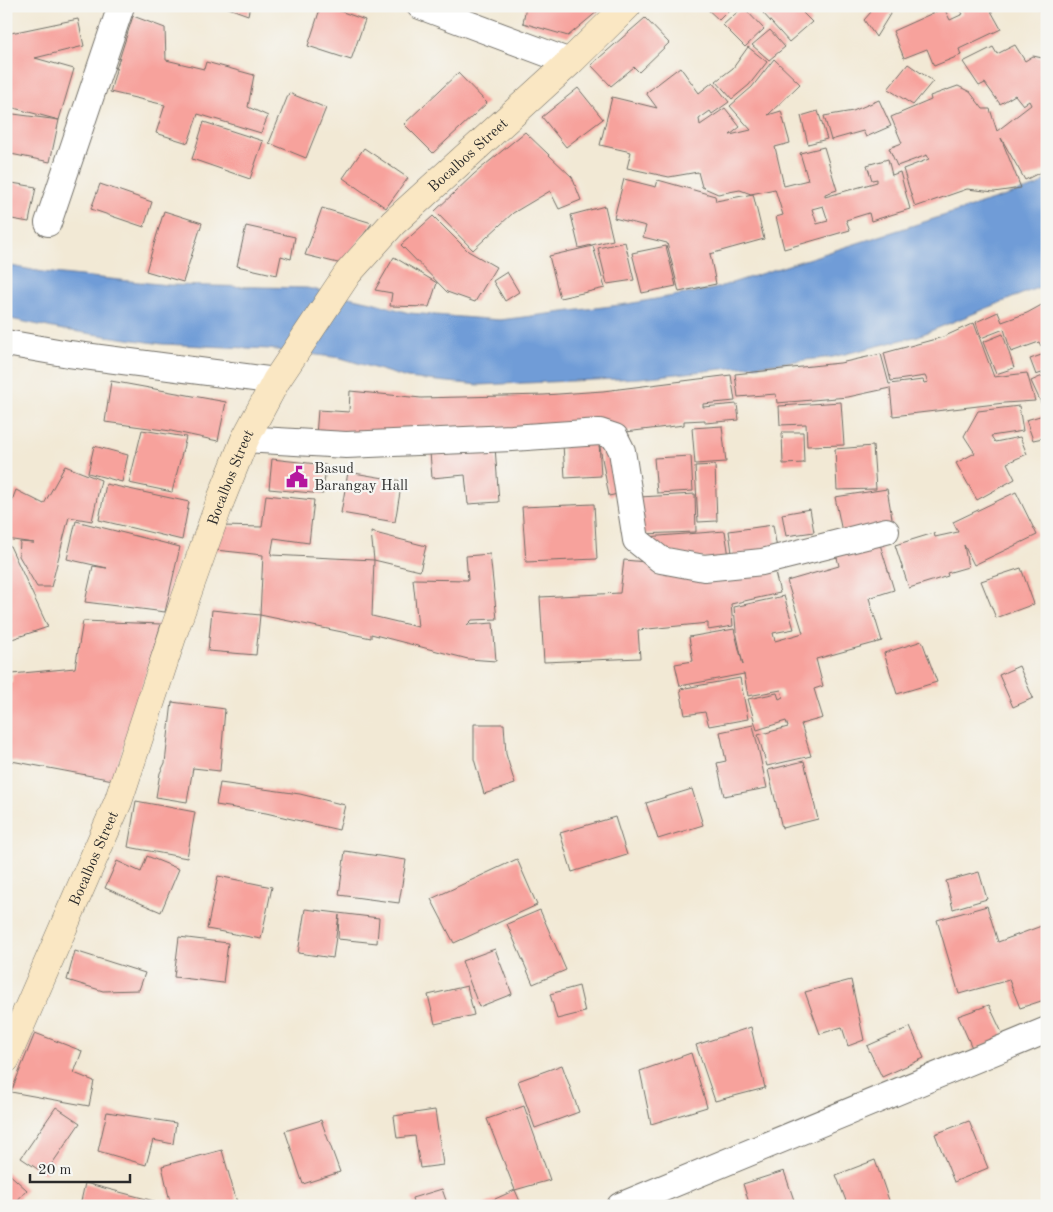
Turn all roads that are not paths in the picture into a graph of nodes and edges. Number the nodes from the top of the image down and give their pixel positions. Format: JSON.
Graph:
{"nodes":[{"id":1,"x":121,"y":6,"type":"edge"},
{"id":2,"x":420,"y":6,"type":"edge"},
{"id":3,"x":628,"y":6,"type":"edge"},
{"id":4,"x":570,"y":62,"type":"junction"},
{"id":5,"x":48,"y":223,"type":"dead end"},
{"id":6,"x":6,"y":343,"type":"edge"},
{"id":7,"x":279,"y":376,"type":"junction"},
{"id":8,"x":245,"y":439,"type":"junction"},
{"id":9,"x":886,"y":531,"type":"dead end"},
{"id":10,"x":1047,"y":1030,"type":"edge"},
{"id":11,"x":6,"y":1059,"type":"edge"},
{"id":12,"x":620,"y":1206,"type":"edge"}],
"edges":[{"from":1,"to":5,"type":"street"},
{"from":2,"to":4,"type":"street"},
{"from":3,"to":4,"type":"street","name":"Bocalbos Street"},
{"from":4,"to":7,"type":"street","name":"Bocalbos Street"},
{"from":6,"to":7,"type":"street"},
{"from":7,"to":8,"type":"street","name":"Bocalbos Street"},
{"from":8,"to":9,"type":"street"},
{"from":8,"to":11,"type":"street","name":"Bocalbos Street"},
{"from":10,"to":12,"type":"street"}]}
